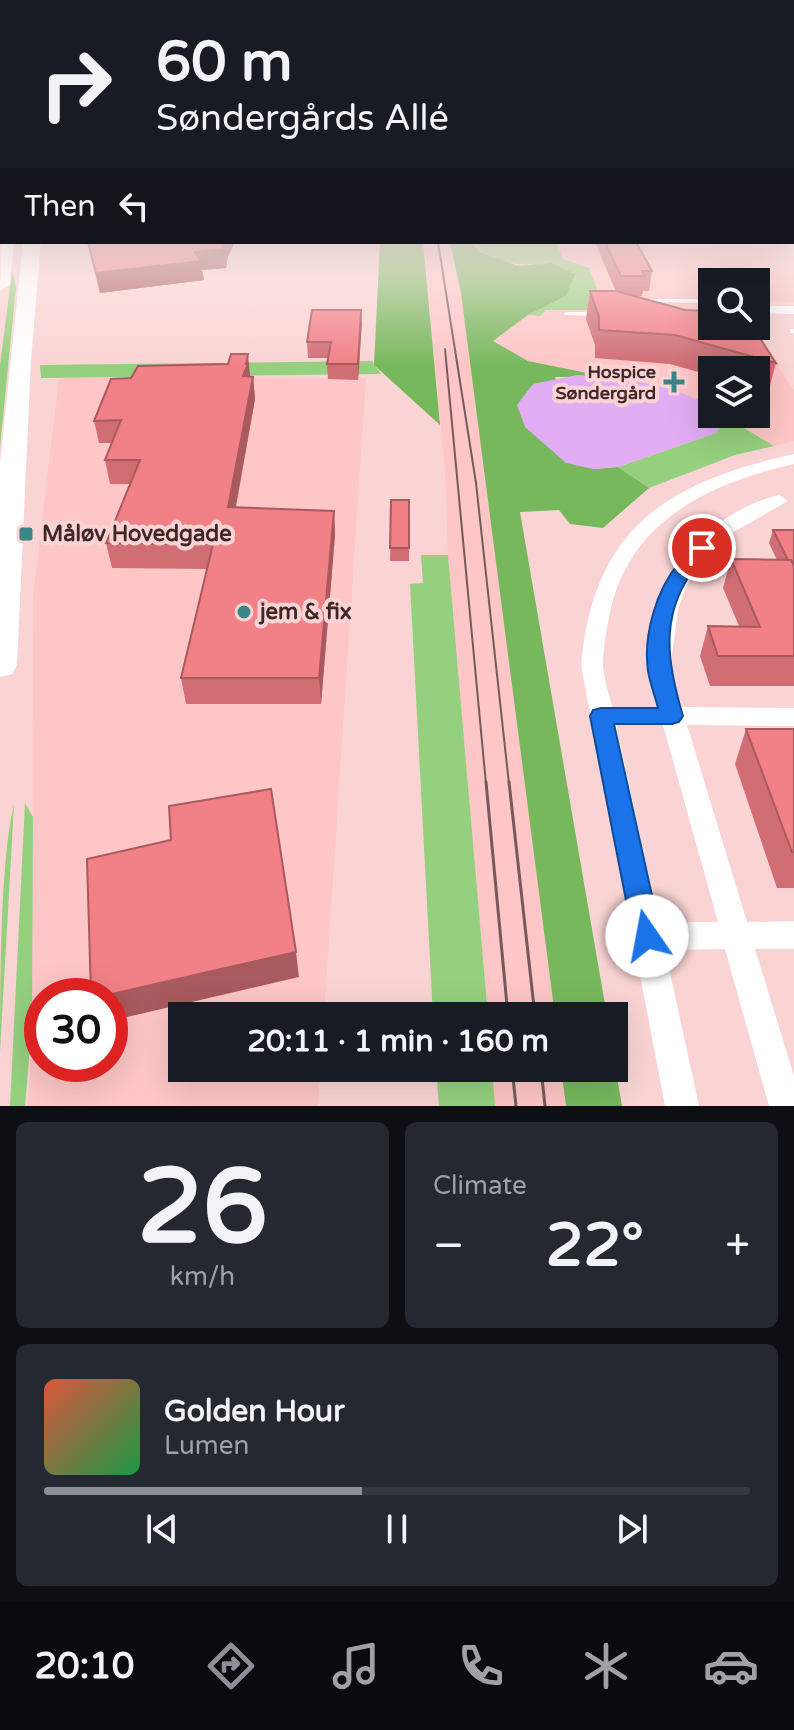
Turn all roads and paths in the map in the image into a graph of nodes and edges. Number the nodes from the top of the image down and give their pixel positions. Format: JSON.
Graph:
{"nodes":[{"id":1,"x":3,"y":263,"type":"edge"},
{"id":2,"x":30,"y":263,"type":"edge"},
{"id":3,"x":0,"y":285,"type":"edge"},
{"id":4,"x":639,"y":301,"type":"edge"},
{"id":5,"x":698,"y":301,"type":"edge"},
{"id":6,"x":794,"y":310,"type":"edge"},
{"id":7,"x":770,"y":313,"type":"edge"},
{"id":8,"x":566,"y":314,"type":"dead end"},
{"id":9,"x":604,"y":314,"type":"edge"},
{"id":10,"x":794,"y":459,"type":"edge"},
{"id":11,"x":779,"y":501,"type":"dead end"},
{"id":12,"x":0,"y":665,"type":"edge"},
{"id":13,"x":601,"y":716,"type":"junction"},
{"id":14,"x":672,"y":716,"type":"junction"},
{"id":15,"x":794,"y":717,"type":"edge"},
{"id":16,"x":794,"y":935,"type":"edge"},
{"id":17,"x":647,"y":936,"type":"junction"},
{"id":18,"x":735,"y":936,"type":"junction"},
{"id":19,"x":682,"y":1106,"type":"edge"},
{"id":20,"x":786,"y":1106,"type":"edge"}],
"edges":[{"from":1,"to":3,"type":"main road"},
{"from":2,"to":12,"type":"main road"},
{"from":4,"to":5,"type":"lane"},
{"from":6,"to":7,"type":"street"},
{"from":8,"to":9,"type":"lane"},
{"from":10,"to":13,"type":"street"},
{"from":11,"to":14,"type":"street"},
{"from":13,"to":14,"type":"street"},
{"from":13,"to":17,"type":"street"},
{"from":14,"to":15,"type":"street"},
{"from":14,"to":18,"type":"street"},
{"from":16,"to":18,"type":"street"},
{"from":17,"to":18,"type":"street"},
{"from":17,"to":19,"type":"street"},
{"from":18,"to":20,"type":"street"}]}
